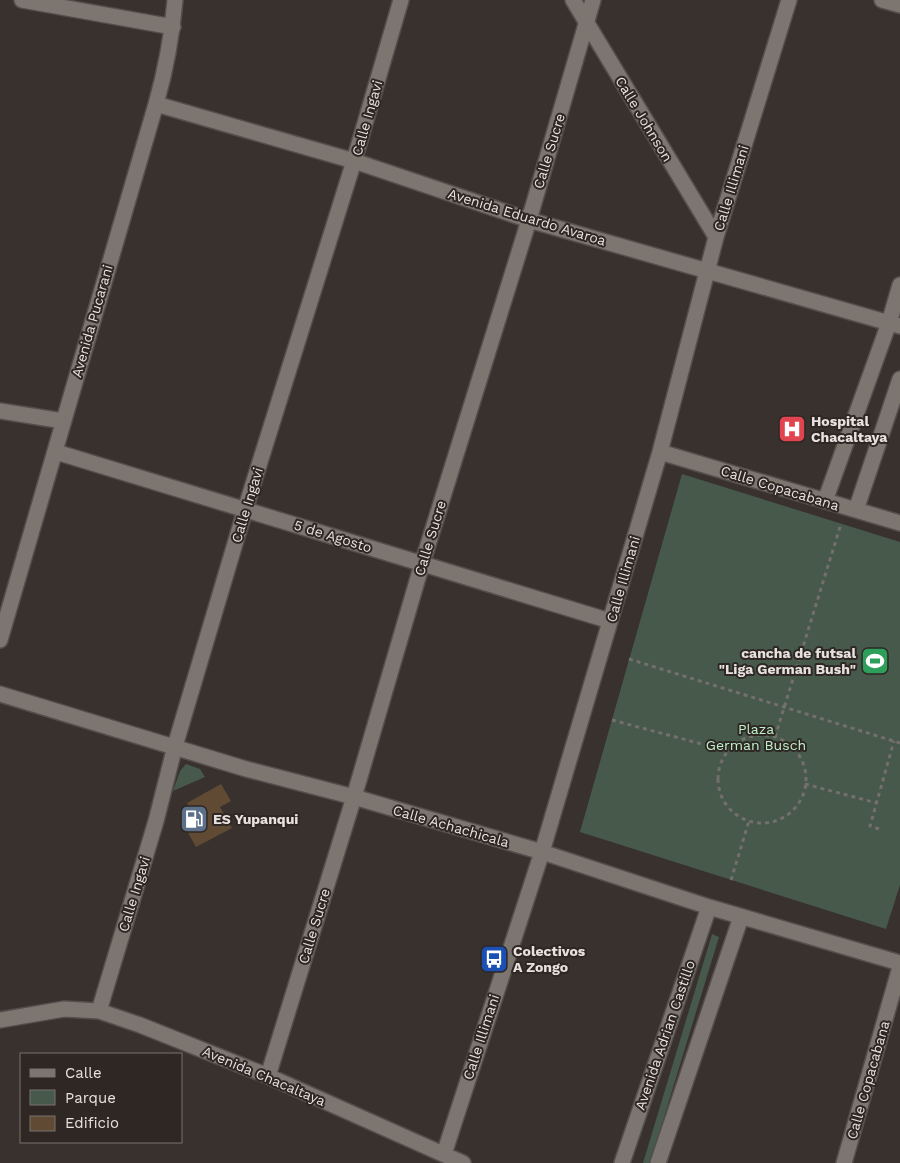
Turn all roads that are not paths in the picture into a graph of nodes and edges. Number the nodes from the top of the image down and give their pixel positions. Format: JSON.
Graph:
{"nodes":[{"id":1,"x":22,"y":0,"type":"edge"},
{"id":2,"x":174,"y":0,"type":"edge"},
{"id":3,"x":401,"y":0,"type":"edge"},
{"id":4,"x":573,"y":0,"type":"edge"},
{"id":5,"x":593,"y":0,"type":"edge"},
{"id":6,"x":789,"y":0,"type":"edge"},
{"id":7,"x":882,"y":0,"type":"edge"},
{"id":8,"x":900,"y":6,"type":"edge"},
{"id":9,"x":587,"y":25,"type":"junction"},
{"id":10,"x":173,"y":27,"type":"junction"},
{"id":11,"x":156,"y":104,"type":"junction"},
{"id":12,"x":354,"y":161,"type":"junction"},
{"id":13,"x":529,"y":220,"type":"junction"},
{"id":14,"x":716,"y":237,"type":"junction"},
{"id":15,"x":708,"y":270,"type":"junction"},
{"id":16,"x":900,"y":285,"type":"edge"},
{"id":17,"x":894,"y":324,"type":"edge"},
{"id":18,"x":900,"y":379,"type":"edge"},
{"id":19,"x":0,"y":411,"type":"edge"},
{"id":20,"x":62,"y":421,"type":"junction"},
{"id":21,"x":56,"y":452,"type":"junction"},
{"id":22,"x":660,"y":452,"type":"junction"},
{"id":23,"x":825,"y":501,"type":"junction"},
{"id":24,"x":245,"y":510,"type":"junction"},
{"id":25,"x":856,"y":510,"type":"junction"},
{"id":26,"x":900,"y":523,"type":"edge"},
{"id":27,"x":422,"y":564,"type":"junction"},
{"id":28,"x":610,"y":621,"type":"junction"},
{"id":29,"x":0,"y":640,"type":"edge"},
{"id":30,"x":0,"y":694,"type":"edge"},
{"id":31,"x":175,"y":746,"type":"junction"},
{"id":32,"x":354,"y":797,"type":"junction"},
{"id":33,"x":542,"y":852,"type":"junction"},
{"id":34,"x":709,"y":907,"type":"junction"},
{"id":35,"x":741,"y":917,"type":"junction"},
{"id":36,"x":900,"y":963,"type":"edge"},
{"id":37,"x":900,"y":967,"type":"edge"},
{"id":38,"x":98,"y":1011,"type":"junction"},
{"id":39,"x":0,"y":1020,"type":"edge"},
{"id":40,"x":268,"y":1076,"type":"junction"},
{"id":41,"x":444,"y":1154,"type":"junction"},
{"id":42,"x":463,"y":1163,"type":"edge"},
{"id":43,"x":622,"y":1163,"type":"edge"},
{"id":44,"x":658,"y":1163,"type":"edge"},
{"id":45,"x":844,"y":1163,"type":"edge"}],
"edges":[{"from":1,"to":10,"type":"street"},
{"from":2,"to":10,"type":"street","name":"Avenida Pucarani"},
{"from":3,"to":12,"type":"street","name":"Calle Ingavi"},
{"from":4,"to":9,"type":"street","name":"Calle Johnson"},
{"from":5,"to":9,"type":"street","name":"Calle Sucre"},
{"from":6,"to":14,"type":"street","name":"Calle Illimani"},
{"from":7,"to":8,"type":"street"},
{"from":9,"to":13,"type":"street","name":"Calle Sucre"},
{"from":9,"to":14,"type":"street","name":"Calle Johnson"},
{"from":10,"to":11,"type":"street","name":"Avenida Pucarani"},
{"from":11,"to":12,"type":"street","name":"Avenida Eduardo Avaroa"},
{"from":11,"to":20,"type":"street","name":"Avenida Pucarani"},
{"from":12,"to":13,"type":"street","name":"Avenida Eduardo Avaroa"},
{"from":12,"to":24,"type":"street","name":"Calle Ingavi"},
{"from":13,"to":15,"type":"street","name":"Avenida Eduardo Avaroa"},
{"from":13,"to":27,"type":"street","name":"Calle Sucre"},
{"from":14,"to":15,"type":"street","name":"Calle Illimani"},
{"from":15,"to":17,"type":"street","name":"Avenida Eduardo Avaroa"},
{"from":15,"to":22,"type":"street","name":"Calle Illimani"},
{"from":16,"to":17,"type":"street"},
{"from":17,"to":23,"type":"street"},
{"from":18,"to":25,"type":"street"},
{"from":19,"to":20,"type":"street"},
{"from":20,"to":21,"type":"street","name":"Avenida Pucarani"},
{"from":21,"to":24,"type":"street","name":"5 de Agosto"},
{"from":21,"to":29,"type":"street","name":"Avenida Pucarani"},
{"from":22,"to":23,"type":"street","name":"Calle Copacabana"},
{"from":22,"to":28,"type":"street","name":"Calle Illimani"},
{"from":23,"to":25,"type":"street","name":"Calle Copacabana"},
{"from":24,"to":27,"type":"street","name":"5 de Agosto"},
{"from":24,"to":31,"type":"street","name":"Calle Ingavi"},
{"from":25,"to":26,"type":"street","name":"Calle Copacabana"},
{"from":27,"to":28,"type":"street","name":"5 de Agosto"},
{"from":27,"to":32,"type":"street","name":"Calle Sucre"},
{"from":28,"to":33,"type":"street","name":"Calle Illimani"},
{"from":30,"to":31,"type":"street","name":"Calle Achachicala"},
{"from":31,"to":32,"type":"street","name":"Calle Achachicala"},
{"from":31,"to":38,"type":"street","name":"Calle Ingavi"},
{"from":32,"to":33,"type":"street","name":"Calle Achachicala"},
{"from":32,"to":40,"type":"street","name":"Calle Sucre"},
{"from":33,"to":34,"type":"street","name":"Calle Achachicala"},
{"from":33,"to":41,"type":"street","name":"Calle Illimani"},
{"from":34,"to":35,"type":"street","name":"Calle Achachicala"},
{"from":34,"to":43,"type":"street","name":"Avenida Adrian Castillo"},
{"from":35,"to":36,"type":"street","name":"Calle Achachicala"},
{"from":35,"to":44,"type":"street"},
{"from":37,"to":45,"type":"street","name":"Calle Copacabana"},
{"from":38,"to":39,"type":"street","name":"Avenida Chacaltaya"},
{"from":38,"to":40,"type":"street","name":"Avenida Chacaltaya"},
{"from":40,"to":41,"type":"street","name":"Avenida Chacaltaya"},
{"from":41,"to":42,"type":"street","name":"Avenida Chacaltaya"}]}
